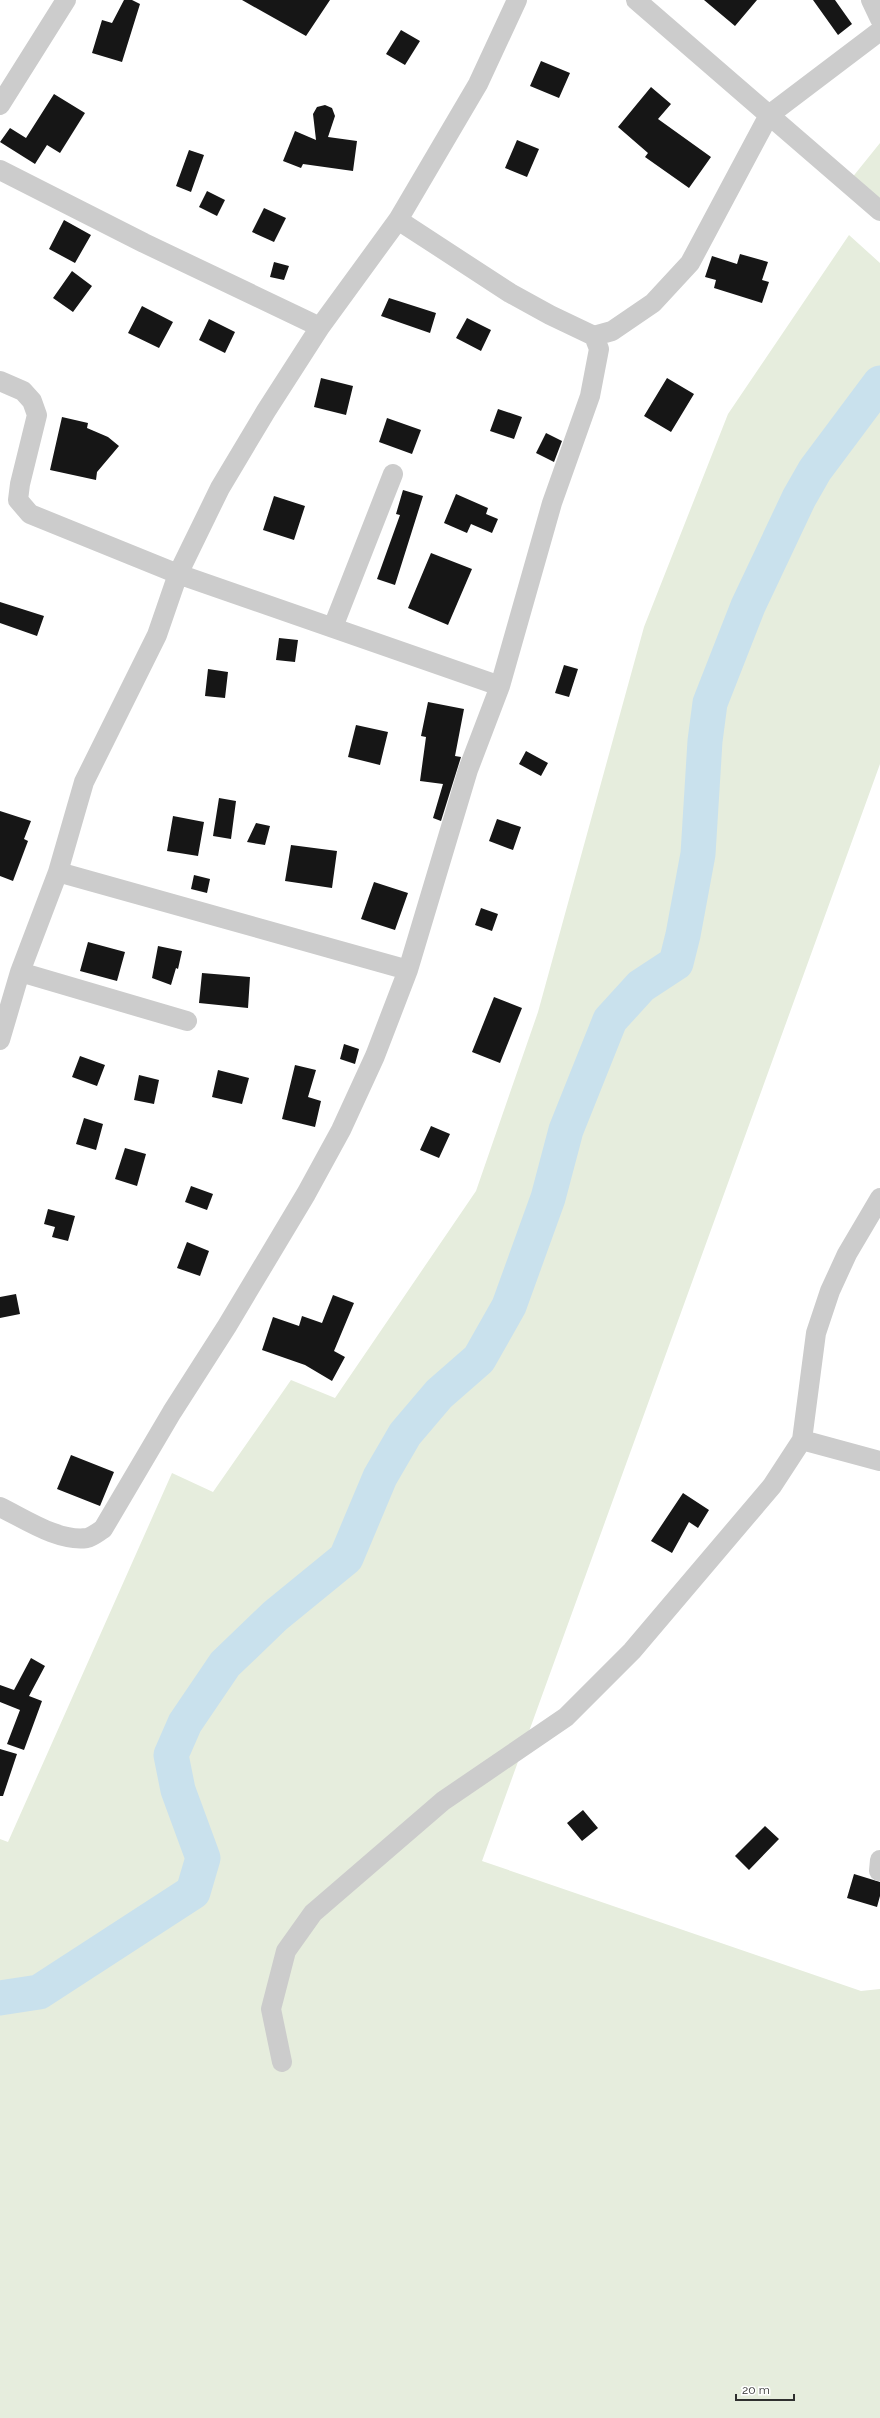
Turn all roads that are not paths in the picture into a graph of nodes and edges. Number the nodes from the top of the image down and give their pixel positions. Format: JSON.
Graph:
{"nodes":[{"id":1,"x":66,"y":0,"type":"edge"},
{"id":2,"x":517,"y":0,"type":"edge"},
{"id":3,"x":636,"y":0,"type":"edge"},
{"id":4,"x":871,"y":0,"type":"edge"},
{"id":5,"x":880,"y":19,"type":"edge"},
{"id":6,"x":880,"y":31,"type":"edge"},
{"id":7,"x":0,"y":105,"type":"edge"},
{"id":8,"x":769,"y":115,"type":"junction"},
{"id":9,"x":0,"y":170,"type":"edge"},
{"id":10,"x":880,"y":211,"type":"edge"},
{"id":11,"x":398,"y":220,"type":"junction"},
{"id":12,"x":320,"y":327,"type":"junction"},
{"id":13,"x":594,"y":336,"type":"junction"},
{"id":14,"x":0,"y":381,"type":"edge"},
{"id":15,"x":393,"y":474,"type":"dead end"},
{"id":16,"x":178,"y":574,"type":"junction"},
{"id":17,"x":333,"y":628,"type":"junction"},
{"id":18,"x":500,"y":686,"type":"junction"},
{"id":19,"x":58,"y":872,"type":"junction"},
{"id":20,"x":408,"y":970,"type":"junction"},
{"id":21,"x":20,"y":972,"type":"junction"},
{"id":22,"x":187,"y":1021,"type":"dead end"},
{"id":23,"x":0,"y":1040,"type":"edge"},
{"id":24,"x":880,"y":1198,"type":"edge"},
{"id":25,"x":802,"y":1440,"type":"junction"},
{"id":26,"x":880,"y":1461,"type":"edge"},
{"id":27,"x":0,"y":1507,"type":"edge"},
{"id":28,"x":282,"y":2062,"type":"dead end"}],
"edges":[{"from":1,"to":7,"type":"street"},
{"from":2,"to":11,"type":"street"},
{"from":3,"to":8,"type":"street"},
{"from":4,"to":5,"type":"street"},
{"from":6,"to":8,"type":"street"},
{"from":8,"to":10,"type":"street"},
{"from":8,"to":13,"type":"street"},
{"from":9,"to":12,"type":"street"},
{"from":11,"to":12,"type":"street"},
{"from":11,"to":13,"type":"street"},
{"from":12,"to":16,"type":"street"},
{"from":13,"to":18,"type":"street"},
{"from":14,"to":16,"type":"street"},
{"from":15,"to":17,"type":"street"},
{"from":16,"to":17,"type":"street"},
{"from":16,"to":19,"type":"street"},
{"from":17,"to":18,"type":"street"},
{"from":18,"to":20,"type":"street"},
{"from":19,"to":20,"type":"street"},
{"from":19,"to":21,"type":"street"},
{"from":20,"to":27,"type":"street"},
{"from":21,"to":22,"type":"street"},
{"from":21,"to":23,"type":"street"},
{"from":24,"to":25,"type":"street"},
{"from":25,"to":26,"type":"street"},
{"from":25,"to":28,"type":"street"}]}
